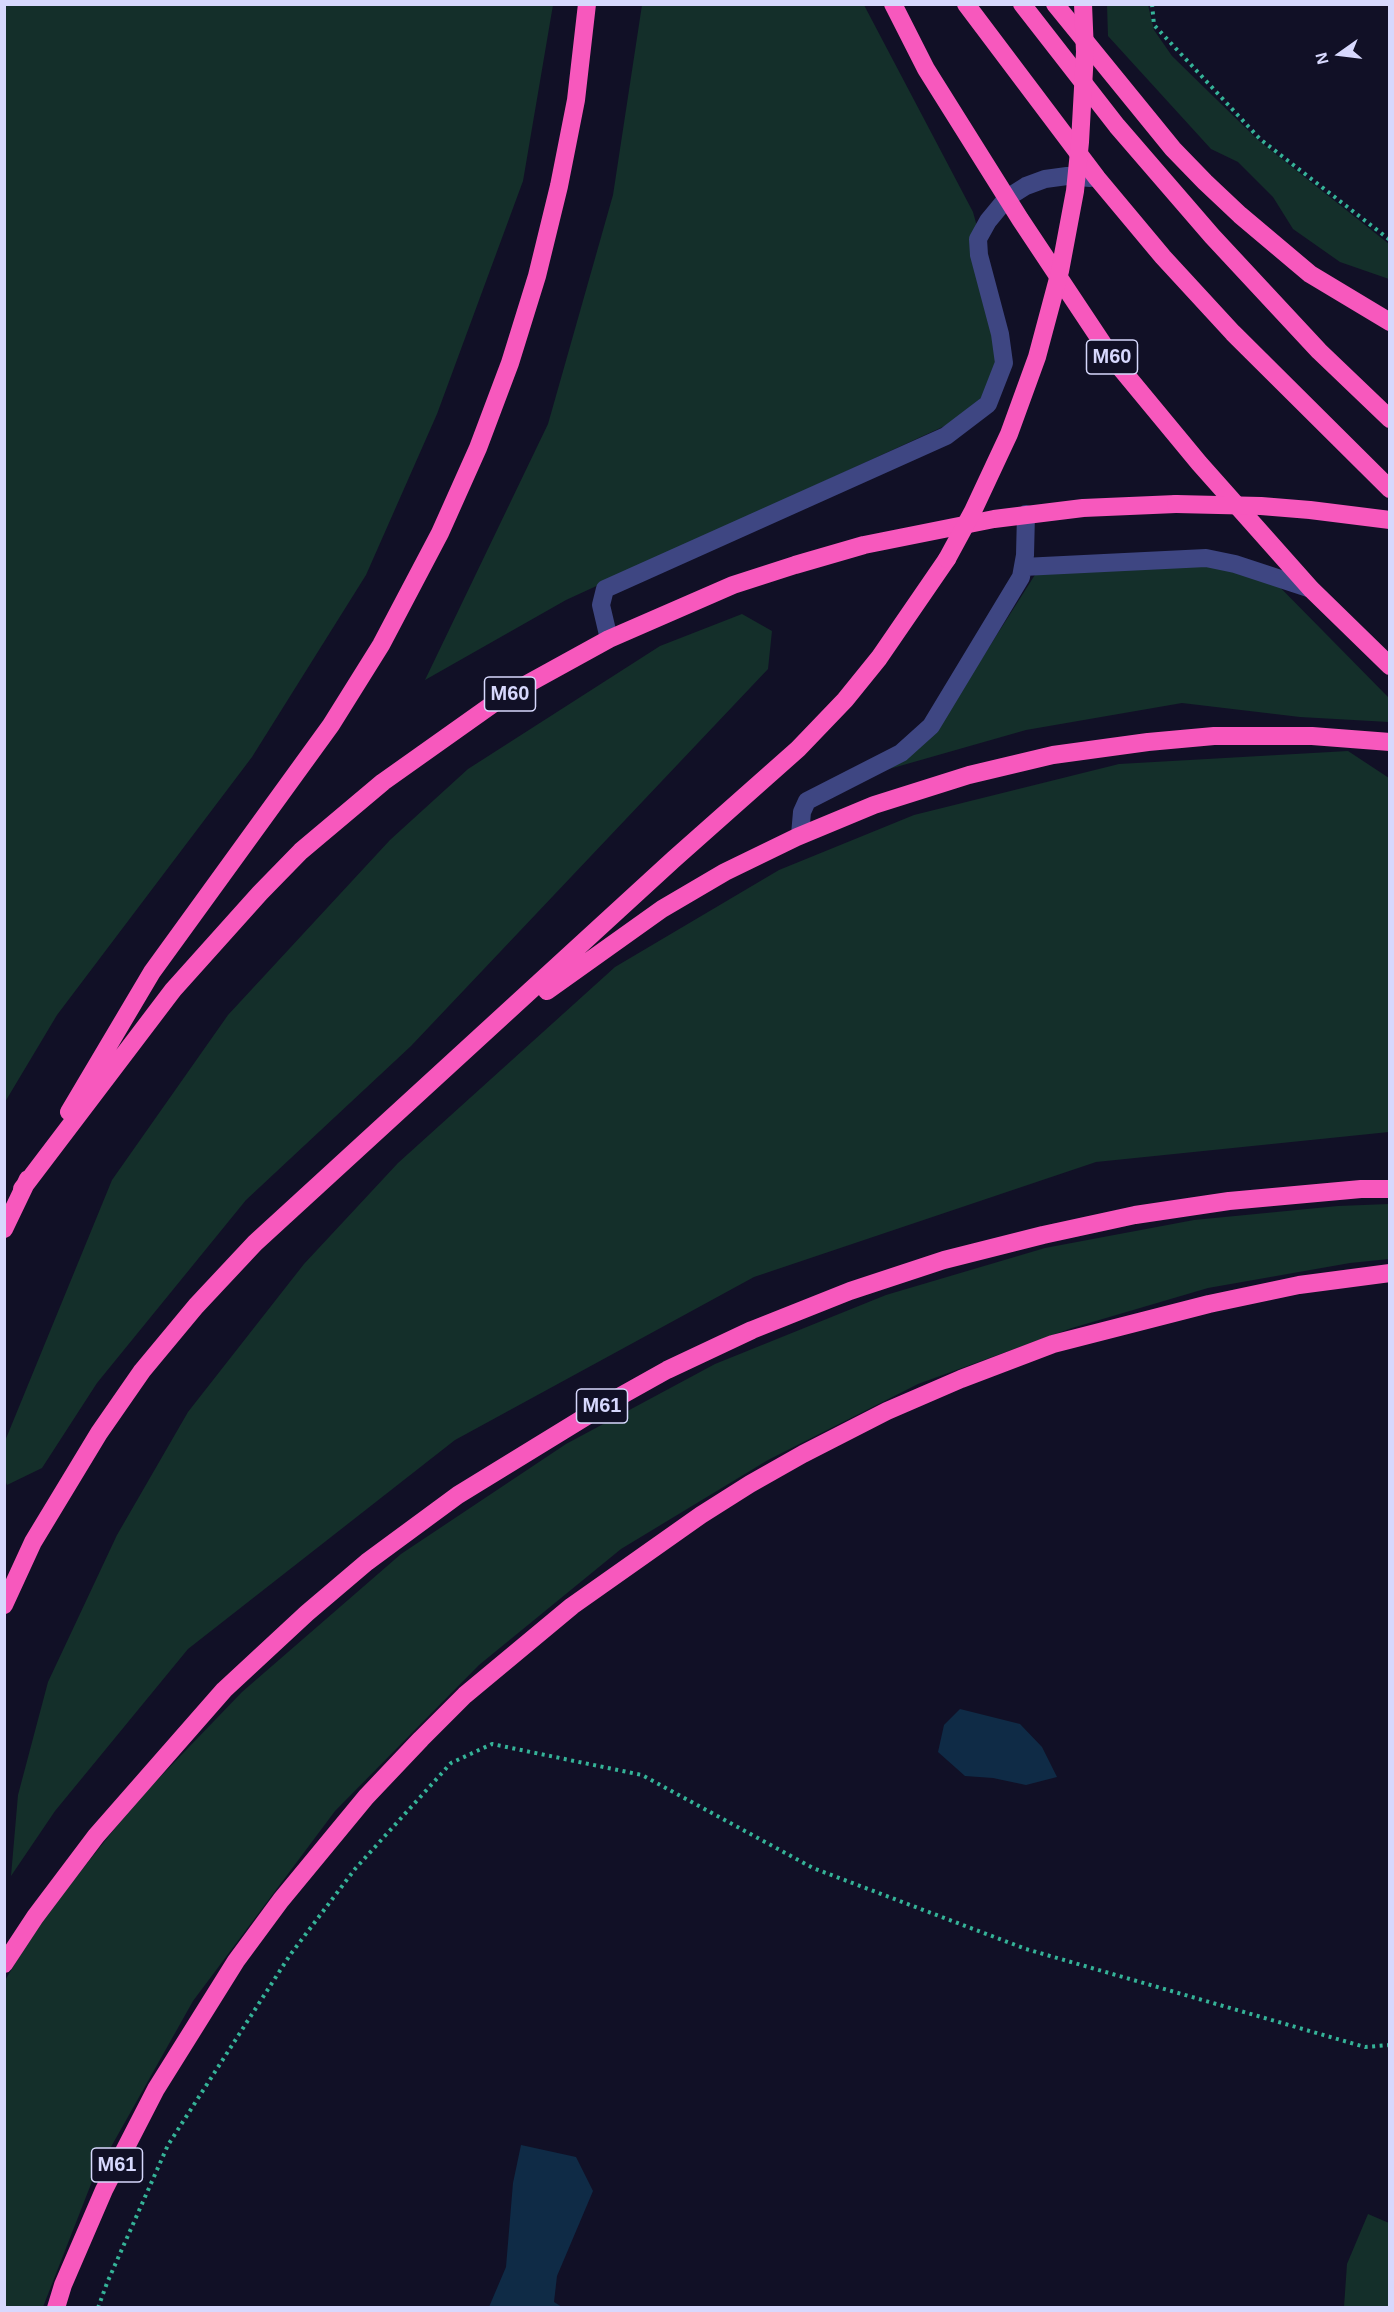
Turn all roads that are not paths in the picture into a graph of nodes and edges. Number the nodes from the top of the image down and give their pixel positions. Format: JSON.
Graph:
{"nodes":[{"id":1,"x":587,"y":4,"type":"edge"},
{"id":2,"x":893,"y":4,"type":"edge"},
{"id":3,"x":966,"y":4,"type":"edge"},
{"id":4,"x":1022,"y":4,"type":"edge"},
{"id":5,"x":1055,"y":4,"type":"edge"},
{"id":6,"x":1083,"y":4,"type":"edge"},
{"id":7,"x":1097,"y":178,"type":"junction"},
{"id":8,"x":1007,"y":198,"type":"junction"},
{"id":9,"x":1389,"y":322,"type":"edge"},
{"id":10,"x":1389,"y":419,"type":"edge"},
{"id":11,"x":1389,"y":489,"type":"edge"},
{"id":12,"x":1026,"y":514,"type":"junction"},
{"id":13,"x":1389,"y":520,"type":"edge"},
{"id":14,"x":1023,"y":567,"type":"junction"},
{"id":15,"x":1311,"y":589,"type":"junction"},
{"id":16,"x":609,"y":639,"type":"junction"},
{"id":17,"x":1389,"y":666,"type":"edge"},
{"id":18,"x":1389,"y":741,"type":"edge"},
{"id":19,"x":800,"y":835,"type":"junction"},
{"id":20,"x":486,"y":1034,"type":"junction"},
{"id":21,"x":22,"y":1189,"type":"junction"},
{"id":22,"x":1389,"y":1189,"type":"edge"},
{"id":23,"x":4,"y":1229,"type":"edge"},
{"id":24,"x":1389,"y":1273,"type":"edge"},
{"id":25,"x":4,"y":1605,"type":"edge"},
{"id":26,"x":4,"y":1964,"type":"edge"},
{"id":27,"x":56,"y":2307,"type":"edge"}],
"edges":[{"from":1,"to":21,"type":"highway"},
{"from":2,"to":8,"type":"highway","number":"M60"},
{"from":3,"to":7,"type":"highway"},
{"from":4,"to":10,"type":"highway"},
{"from":5,"to":9,"type":"highway"},
{"from":6,"to":20,"type":"highway","bridge":true},
{"from":7,"to":8,"type":"lane"},
{"from":7,"to":11,"type":"highway"},
{"from":8,"to":15,"type":"highway","number":"M60"},
{"from":8,"to":16,"type":"lane"},
{"from":12,"to":13,"type":"highway","number":"M60","bridge":true},
{"from":12,"to":14,"type":"lane"},
{"from":12,"to":16,"type":"highway","number":"M60"},
{"from":14,"to":15,"type":"lane"},
{"from":14,"to":19,"type":"lane"},
{"from":15,"to":17,"type":"highway","number":"M60"},
{"from":16,"to":21,"type":"highway","number":"M60"},
{"from":18,"to":19,"type":"highway"},
{"from":19,"to":20,"type":"highway"},
{"from":20,"to":25,"type":"highway"},
{"from":21,"to":23,"type":"highway"},
{"from":22,"to":26,"type":"highway","number":"M61"},
{"from":24,"to":27,"type":"highway","number":"M61"}]}
